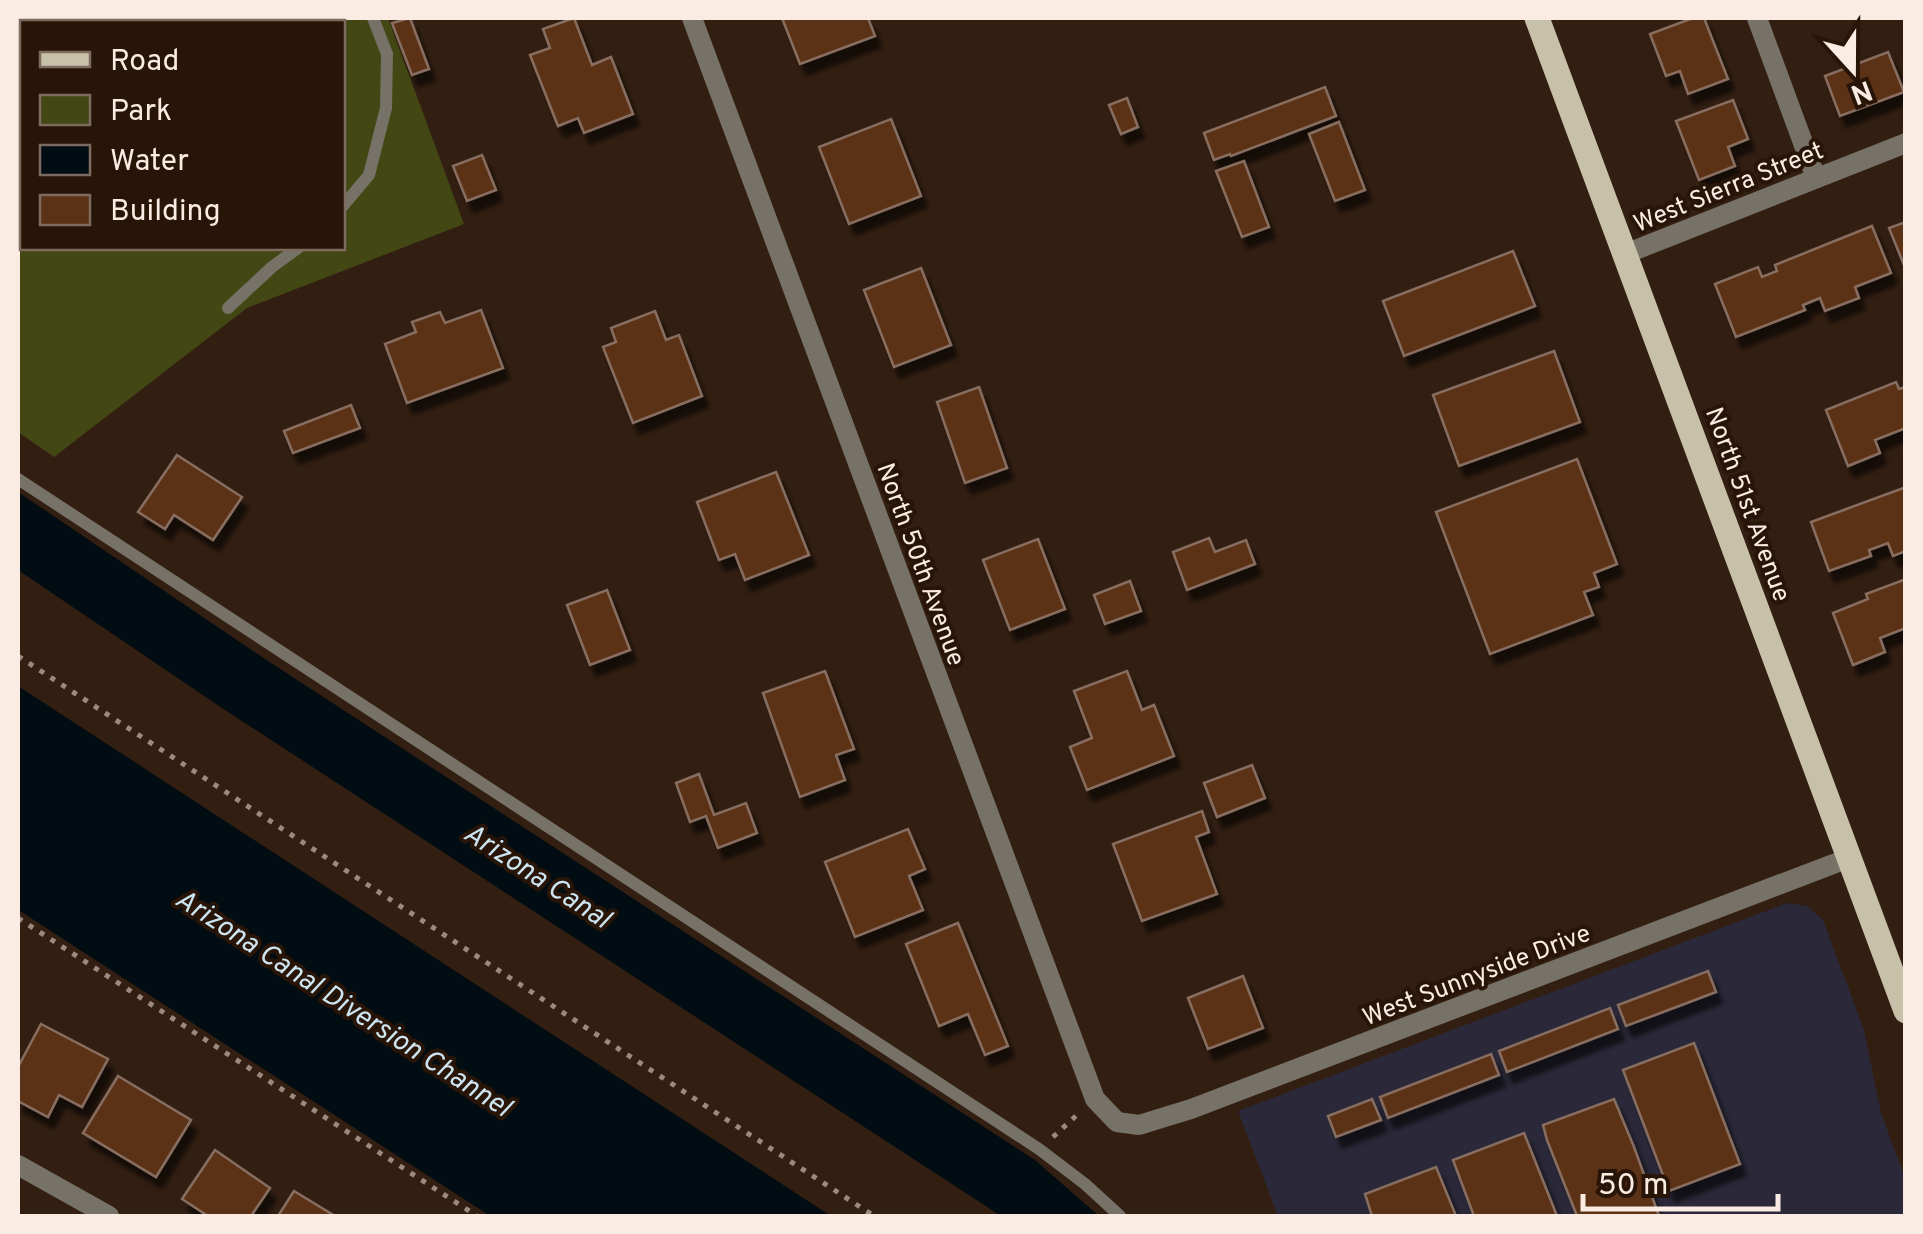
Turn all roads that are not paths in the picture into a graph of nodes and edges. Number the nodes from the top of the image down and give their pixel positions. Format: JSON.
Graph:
{"nodes":[{"id":1,"x":373,"y":18,"type":"edge"},
{"id":2,"x":692,"y":18,"type":"edge"},
{"id":3,"x":1537,"y":18,"type":"edge"},
{"id":4,"x":1757,"y":18,"type":"edge"},
{"id":5,"x":1906,"y":144,"type":"edge"},
{"id":6,"x":1816,"y":178,"type":"junction"},
{"id":7,"x":345,"y":204,"type":"edge"},
{"id":8,"x":295,"y":250,"type":"edge"},
{"id":9,"x":1625,"y":254,"type":"junction"},
{"id":10,"x":228,"y":308,"type":"dead end"},
{"id":11,"x":18,"y":479,"type":"edge"},
{"id":12,"x":1849,"y":858,"type":"junction"},
{"id":13,"x":1906,"y":1011,"type":"edge"},
{"id":14,"x":1117,"y":1122,"type":"joint"},
{"id":15,"x":18,"y":1166,"type":"edge"},
{"id":16,"x":109,"y":1216,"type":"edge"},
{"id":17,"x":1120,"y":1216,"type":"edge"}],
"edges":[{"from":1,"to":7,"type":"lane"},
{"from":2,"to":14,"type":"street","name":"North 50th Avenue"},
{"from":3,"to":9,"type":"main road","name":"North 51st Avenue"},
{"from":4,"to":6,"type":"street"},
{"from":5,"to":6,"type":"street","name":"West Sierra Street"},
{"from":6,"to":9,"type":"street","name":"West Sierra Street"},
{"from":8,"to":10,"type":"lane"},
{"from":9,"to":12,"type":"main road","name":"North 51st Avenue"},
{"from":11,"to":17,"type":"lane"},
{"from":12,"to":13,"type":"main road","name":"North 51st Avenue"},
{"from":12,"to":14,"type":"street","name":"West Sunnyside Drive"},
{"from":15,"to":16,"type":"street"}]}
